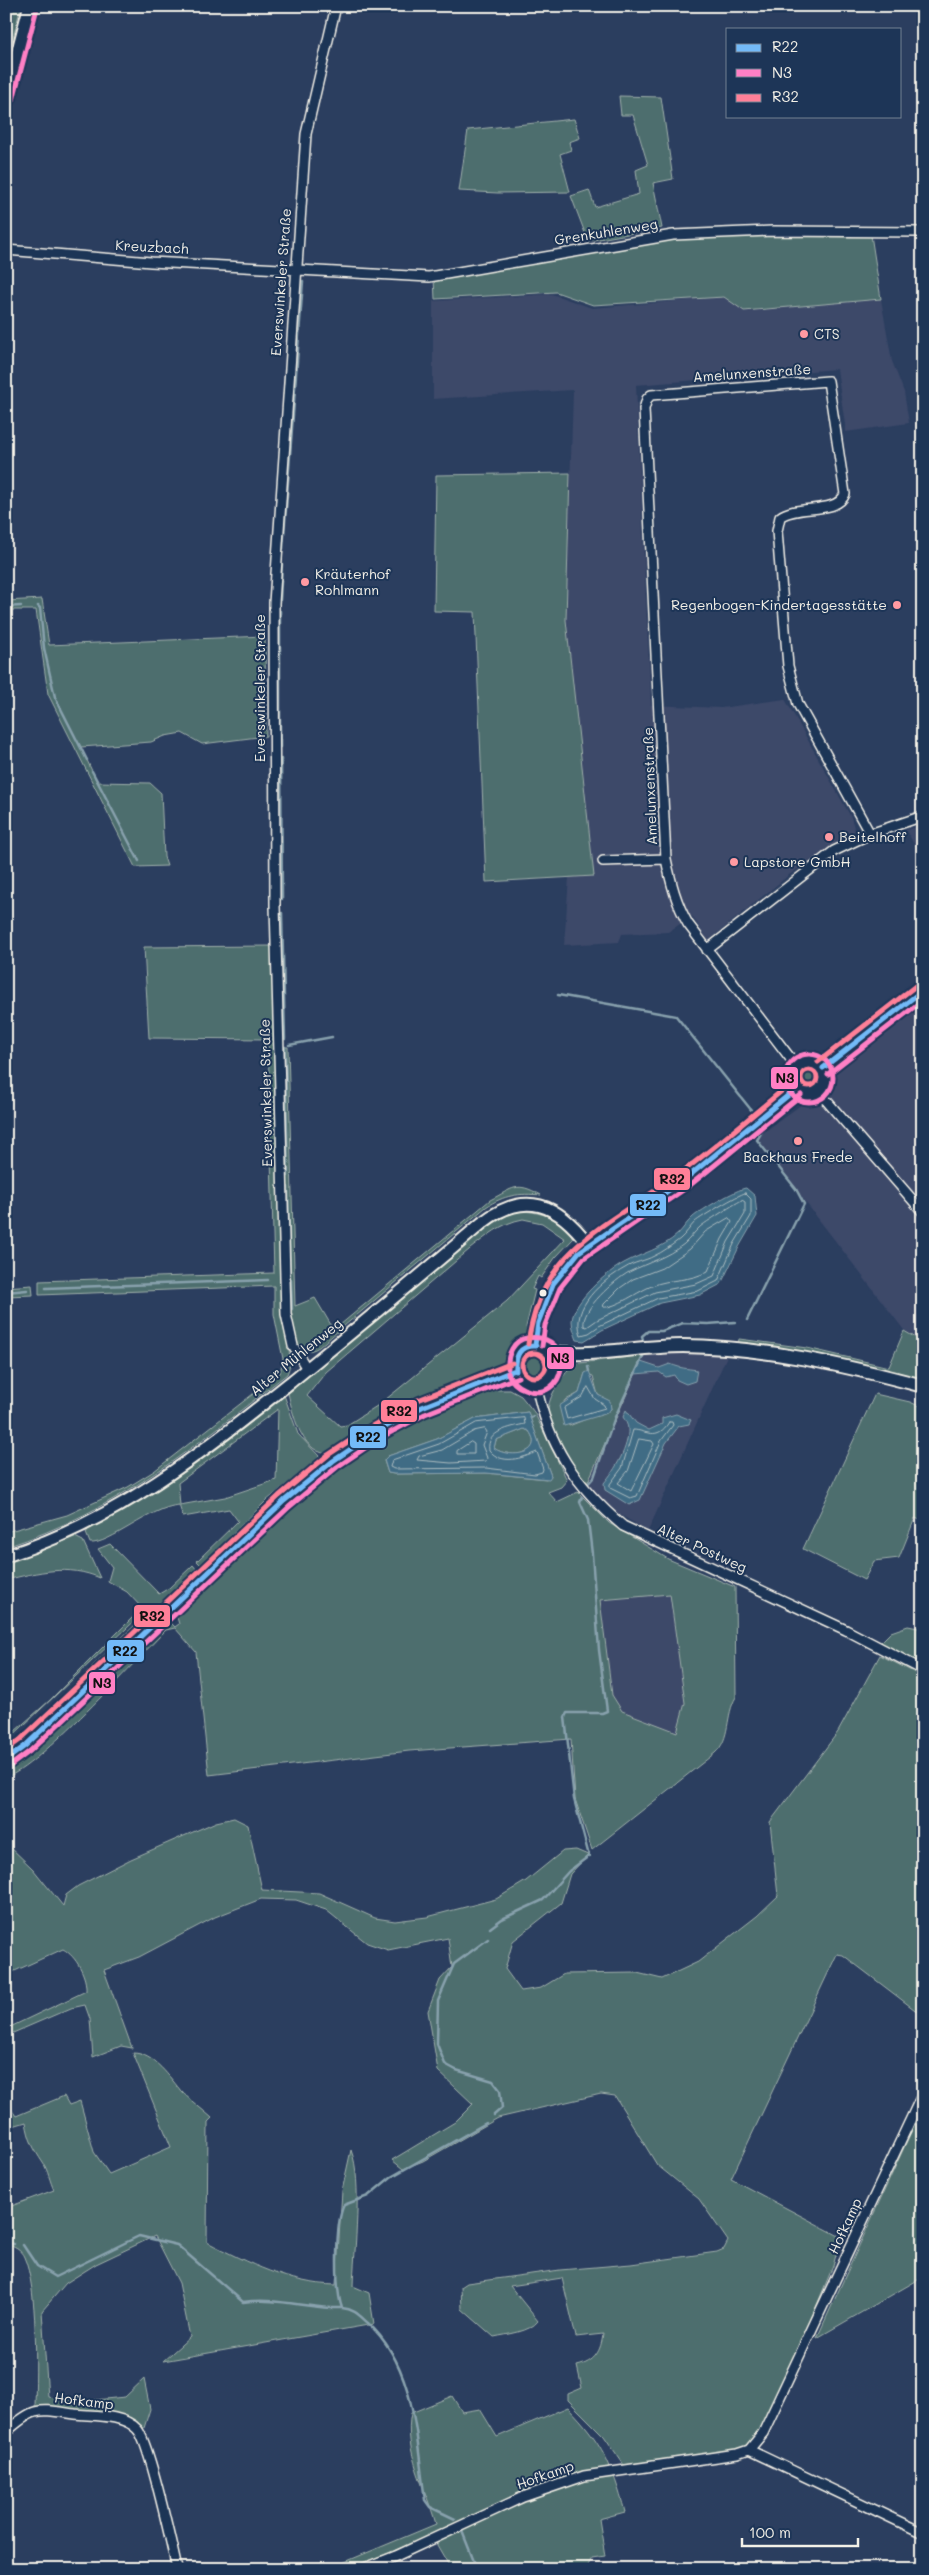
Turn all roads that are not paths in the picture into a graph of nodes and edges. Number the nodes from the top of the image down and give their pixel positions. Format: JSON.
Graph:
{"nodes":[{"id":1,"x":30,"y":6,"type":"edge"},
{"id":2,"x":336,"y":6,"type":"edge"},
{"id":3,"x":6,"y":98,"type":"edge"},
{"id":4,"x":923,"y":232,"type":"edge"},
{"id":5,"x":6,"y":250,"type":"edge"},
{"id":6,"x":296,"y":270,"type":"junction"},
{"id":7,"x":923,"y":816,"type":"edge"},
{"id":8,"x":870,"y":834,"type":"junction"},
{"id":9,"x":666,"y":859,"type":"junction"},
{"id":10,"x":603,"y":861,"type":"dead end"},
{"id":11,"x":707,"y":950,"type":"junction"},
{"id":12,"x":923,"y":990,"type":"edge"},
{"id":13,"x":797,"y":1067,"type":"junction"},
{"id":14,"x":822,"y":1068,"type":"junction"},
{"id":15,"x":796,"y":1089,"type":"junction"},
{"id":16,"x":819,"y":1092,"type":"junction"},
{"id":17,"x":923,"y":1212,"type":"edge"},
{"id":18,"x":588,"y":1244,"type":"junction"},
{"id":19,"x":535,"y":1345,"type":"junction"},
{"id":20,"x":550,"y":1352,"type":"junction"},
{"id":21,"x":584,"y":1354,"type":"junction"},
{"id":22,"x":307,"y":1369,"type":"junction"},
{"id":23,"x":554,"y":1369,"type":"junction"},
{"id":24,"x":515,"y":1370,"type":"junction"},
{"id":25,"x":536,"y":1384,"type":"junction"},
{"id":26,"x":923,"y":1386,"type":"edge"},
{"id":27,"x":6,"y":1556,"type":"edge"},
{"id":28,"x":923,"y":1670,"type":"edge"},
{"id":29,"x":6,"y":1760,"type":"edge"},
{"id":30,"x":923,"y":2092,"type":"edge"},
{"id":31,"x":6,"y":2432,"type":"edge"},
{"id":32,"x":749,"y":2450,"type":"junction"},
{"id":33,"x":923,"y":2533,"type":"edge"},
{"id":34,"x":177,"y":2569,"type":"edge"},
{"id":35,"x":362,"y":2569,"type":"edge"}],
"edges":[{"from":1,"to":3,"type":"main road"},
{"from":2,"to":6,"type":"street","name":"Everswinkeler Straße"},
{"from":4,"to":6,"type":"street","name":"Grenkuhlenweg"},
{"from":5,"to":6,"type":"street","name":"Kreuzbach"},
{"from":6,"to":22,"type":"street","name":"Everswinkeler Straße"},
{"from":7,"to":8,"type":"street"},
{"from":8,"to":9,"type":"street","name":"Amelunxenstraße"},
{"from":8,"to":11,"type":"street"},
{"from":9,"to":10,"type":"street","name":"Amelunxenstraße"},
{"from":9,"to":11,"type":"street","name":"Amelunxenstraße"},
{"from":11,"to":13,"type":"street","name":"Amelunxenstraße"},
{"from":12,"to":14,"type":"street"},
{"from":13,"to":14,"type":"street"},
{"from":13,"to":15,"type":"street"},
{"from":14,"to":16,"type":"street"},
{"from":15,"to":16,"type":"street"},
{"from":15,"to":18,"type":"street"},
{"from":16,"to":17,"type":"street"},
{"from":18,"to":19,"type":"street"},
{"from":18,"to":22,"type":"street","name":"Alter Mühlenweg"},
{"from":19,"to":20,"type":"main road"},
{"from":19,"to":24,"type":"main road"},
{"from":20,"to":21,"type":"main road"},
{"from":20,"to":23,"type":"main road"},
{"from":21,"to":23,"type":"main road"},
{"from":21,"to":26,"type":"main road"},
{"from":22,"to":27,"type":"street","name":"Alter Mühlenweg"},
{"from":23,"to":25,"type":"main road"},
{"from":24,"to":25,"type":"main road"},
{"from":24,"to":29,"type":"main road"},
{"from":25,"to":28,"type":"street","name":"Alter Postweg"},
{"from":30,"to":32,"type":"street","name":"Hofkamp"},
{"from":31,"to":34,"type":"street","name":"Hofkamp"},
{"from":32,"to":33,"type":"street"},
{"from":32,"to":35,"type":"street","name":"Hofkamp"}]}
